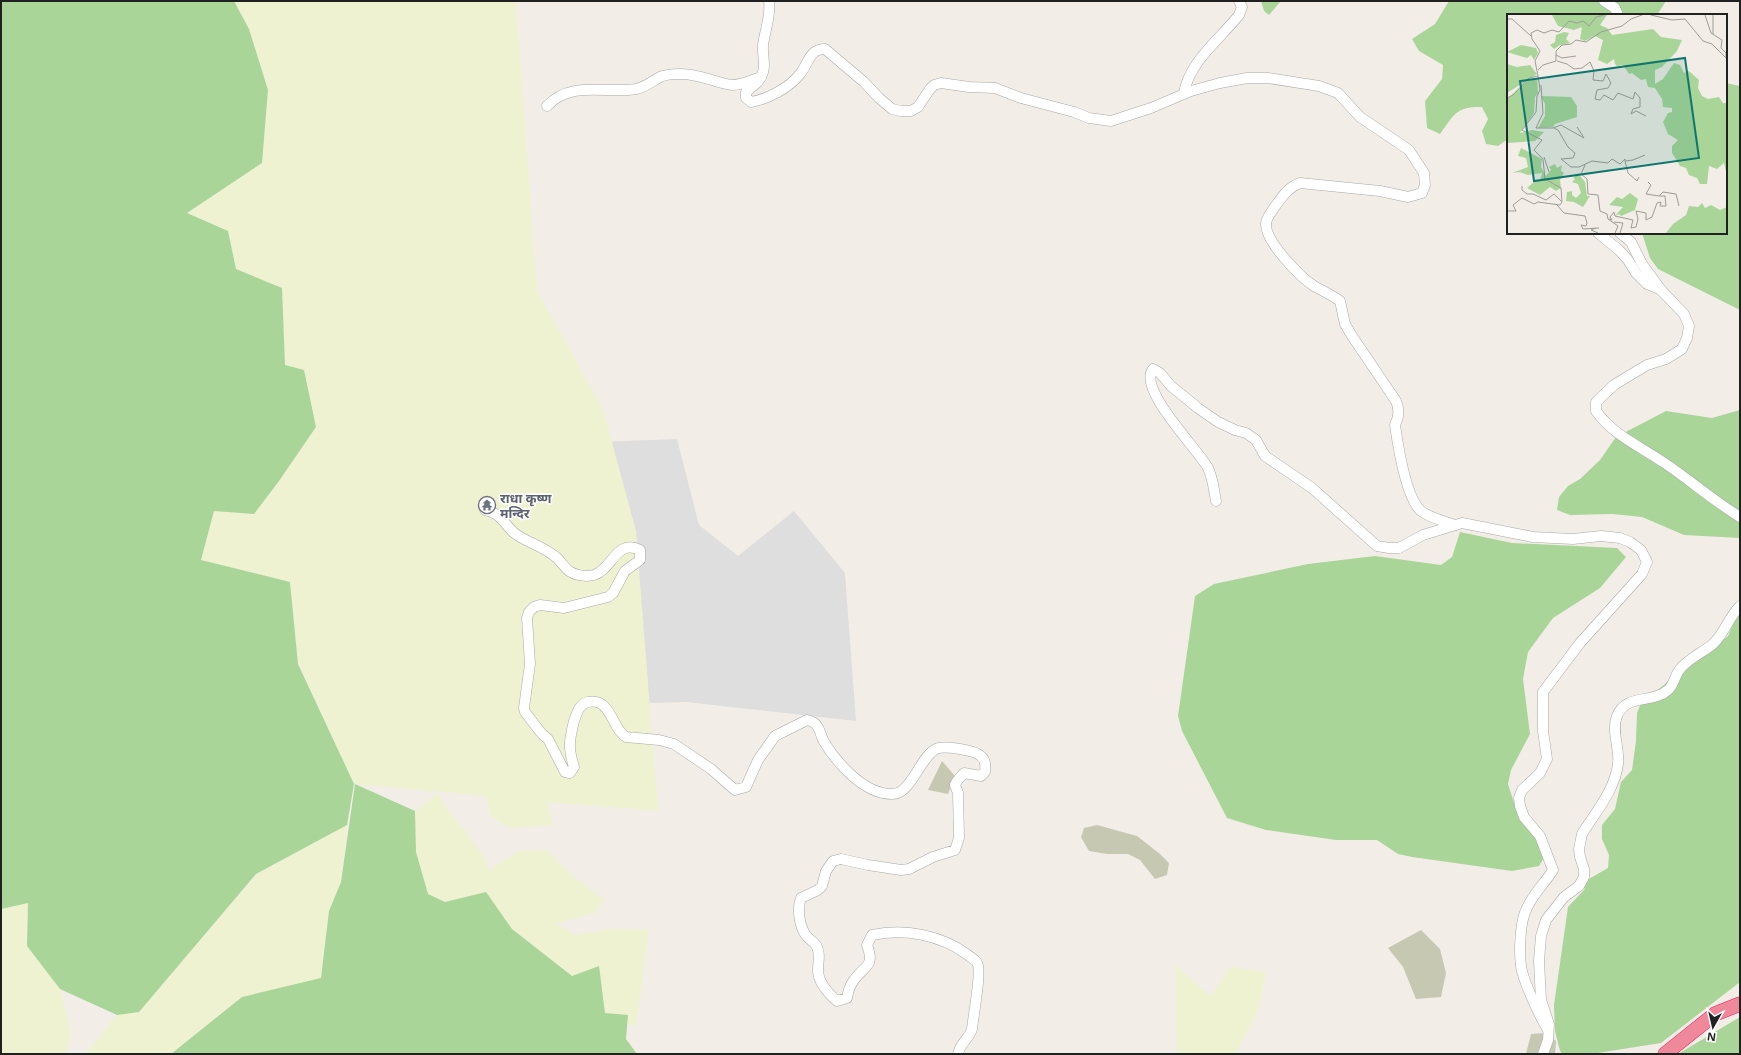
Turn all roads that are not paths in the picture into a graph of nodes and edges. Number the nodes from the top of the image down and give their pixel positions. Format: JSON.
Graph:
{"nodes":[{"id":1,"x":769,"y":1,"type":"edge"},
{"id":2,"x":1239,"y":1,"type":"edge"},
{"id":3,"x":1604,"y":1,"type":"edge"},
{"id":4,"x":1618,"y":14,"type":"edge"},
{"id":5,"x":761,"y":77,"type":"junction"},
{"id":6,"x":1184,"y":93,"type":"junction"},
{"id":7,"x":547,"y":106,"type":"dead end"},
{"id":8,"x":1599,"y":234,"type":"edge"},
{"id":9,"x":1621,"y":234,"type":"edge"},
{"id":10,"x":1661,"y":290,"type":"junction"},
{"id":11,"x":1216,"y":501,"type":"dead end"},
{"id":12,"x":485,"y":510,"type":"dead end"},
{"id":13,"x":1740,"y":517,"type":"edge"},
{"id":14,"x":1455,"y":524,"type":"junction"},
{"id":15,"x":1740,"y":606,"type":"edge"},
{"id":16,"x":1740,"y":1004,"type":"edge"},
{"id":17,"x":1548,"y":1030,"type":"junction"},
{"id":18,"x":958,"y":1054,"type":"edge"},
{"id":19,"x":1542,"y":1054,"type":"edge"},
{"id":20,"x":1665,"y":1054,"type":"edge"}],
"edges":[{"from":1,"to":5,"type":"street"},
{"from":2,"to":6,"type":"street"},
{"from":3,"to":4,"type":"street"},
{"from":5,"to":6,"type":"street"},
{"from":5,"to":7,"type":"street"},
{"from":6,"to":14,"type":"street"},
{"from":8,"to":10,"type":"street"},
{"from":9,"to":10,"type":"street"},
{"from":10,"to":13,"type":"street"},
{"from":11,"to":14,"type":"street"},
{"from":12,"to":18,"type":"street"},
{"from":14,"to":17,"type":"street"},
{"from":15,"to":17,"type":"street"},
{"from":16,"to":20,"type":"highway"},
{"from":17,"to":19,"type":"street"}]}
